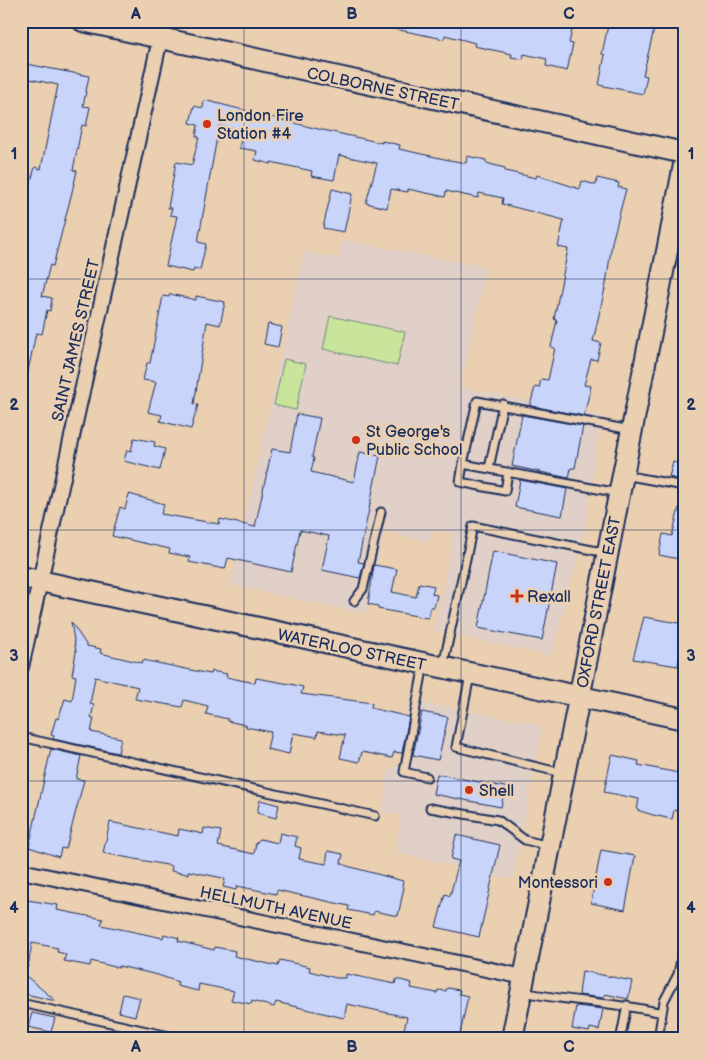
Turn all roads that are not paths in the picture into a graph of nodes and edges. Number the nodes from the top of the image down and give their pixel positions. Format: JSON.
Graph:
{"nodes":[{"id":1,"x":82,"y":21,"type":"edge"},
{"id":2,"x":162,"y":30,"type":"edge"},
{"id":3,"x":684,"y":153,"type":"edge"},
{"id":4,"x":684,"y":165,"type":"edge"},
{"id":5,"x":503,"y":404,"type":"junction"},
{"id":6,"x":632,"y":430,"type":"junction"},
{"id":7,"x":463,"y":464,"type":"junction"},
{"id":8,"x":489,"y":468,"type":"junction"},
{"id":9,"x":508,"y":472,"type":"junction"},
{"id":10,"x":621,"y":484,"type":"junction"},
{"id":11,"x":684,"y":486,"type":"edge"},
{"id":12,"x":381,"y":512,"type":"dead end"},
{"id":13,"x":608,"y":553,"type":"junction"},
{"id":14,"x":30,"y":578,"type":"edge"},
{"id":15,"x":354,"y":601,"type":"dead end"},
{"id":16,"x":433,"y":666,"type":"junction"},
{"id":17,"x":21,"y":667,"type":"edge"},
{"id":18,"x":470,"y":674,"type":"junction"},
{"id":19,"x":579,"y":698,"type":"junction"},
{"id":20,"x":684,"y":719,"type":"edge"},
{"id":21,"x":21,"y":737,"type":"edge"},
{"id":22,"x":564,"y":773,"type":"junction"},
{"id":23,"x":427,"y":777,"type":"dead end"},
{"id":24,"x":430,"y":808,"type":"dead end"},
{"id":25,"x":375,"y":816,"type":"dead end"},
{"id":26,"x":550,"y":847,"type":"junction"},
{"id":27,"x":21,"y":870,"type":"edge"},
{"id":28,"x":684,"y":945,"type":"edge"},
{"id":29,"x":523,"y":984,"type":"junction"},
{"id":30,"x":21,"y":1003,"type":"edge"},
{"id":31,"x":627,"y":1005,"type":"junction"},
{"id":32,"x":662,"y":1013,"type":"junction"},
{"id":33,"x":621,"y":1036,"type":"dead end"},
{"id":34,"x":183,"y":1039,"type":"edge"},
{"id":35,"x":512,"y":1039,"type":"edge"},
{"id":36,"x":658,"y":1039,"type":"edge"}],
"edges":[{"from":1,"to":2,"type":"street","name":"COLBORNE STREET"},
{"from":2,"to":3,"type":"street","name":"COLBORNE STREET"},
{"from":2,"to":14,"type":"street","name":"SAINT JAMES STREET"},
{"from":4,"to":6,"type":"street","name":"OXFORD STREET EAST"},
{"from":5,"to":6,"type":"lane"},
{"from":5,"to":7,"type":"lane"},
{"from":5,"to":8,"type":"lane"},
{"from":6,"to":10,"type":"street","name":"OXFORD STREET EAST"},
{"from":7,"to":8,"type":"lane"},
{"from":7,"to":9,"type":"lane"},
{"from":8,"to":9,"type":"lane"},
{"from":9,"to":10,"type":"lane"},
{"from":10,"to":11,"type":"lane"},
{"from":10,"to":13,"type":"street","name":"OXFORD STREET EAST"},
{"from":12,"to":15,"type":"lane"},
{"from":13,"to":16,"type":"lane"},
{"from":13,"to":19,"type":"street","name":"OXFORD STREET EAST"},
{"from":14,"to":16,"type":"street","name":"WATERLOO STREET"},
{"from":14,"to":17,"type":"street","name":"SAINT JAMES STREET"},
{"from":16,"to":18,"type":"street","name":"WATERLOO STREET"},
{"from":16,"to":23,"type":"lane"},
{"from":18,"to":19,"type":"street","name":"WATERLOO STREET"},
{"from":18,"to":22,"type":"lane"},
{"from":19,"to":20,"type":"street","name":"WATERLOO STREET"},
{"from":19,"to":22,"type":"street","name":"OXFORD STREET EAST"},
{"from":21,"to":25,"type":"lane"},
{"from":22,"to":26,"type":"street","name":"OXFORD STREET EAST"},
{"from":24,"to":26,"type":"lane"},
{"from":26,"to":29,"type":"street","name":"OXFORD STREET EAST"},
{"from":27,"to":29,"type":"street","name":"HELLMUTH AVENUE"},
{"from":28,"to":32,"type":"lane"},
{"from":29,"to":31,"type":"lane"},
{"from":29,"to":35,"type":"street","name":"OXFORD STREET EAST"},
{"from":30,"to":34,"type":"lane"},
{"from":31,"to":32,"type":"lane"},
{"from":31,"to":33,"type":"lane"},
{"from":32,"to":36,"type":"lane"}]}
